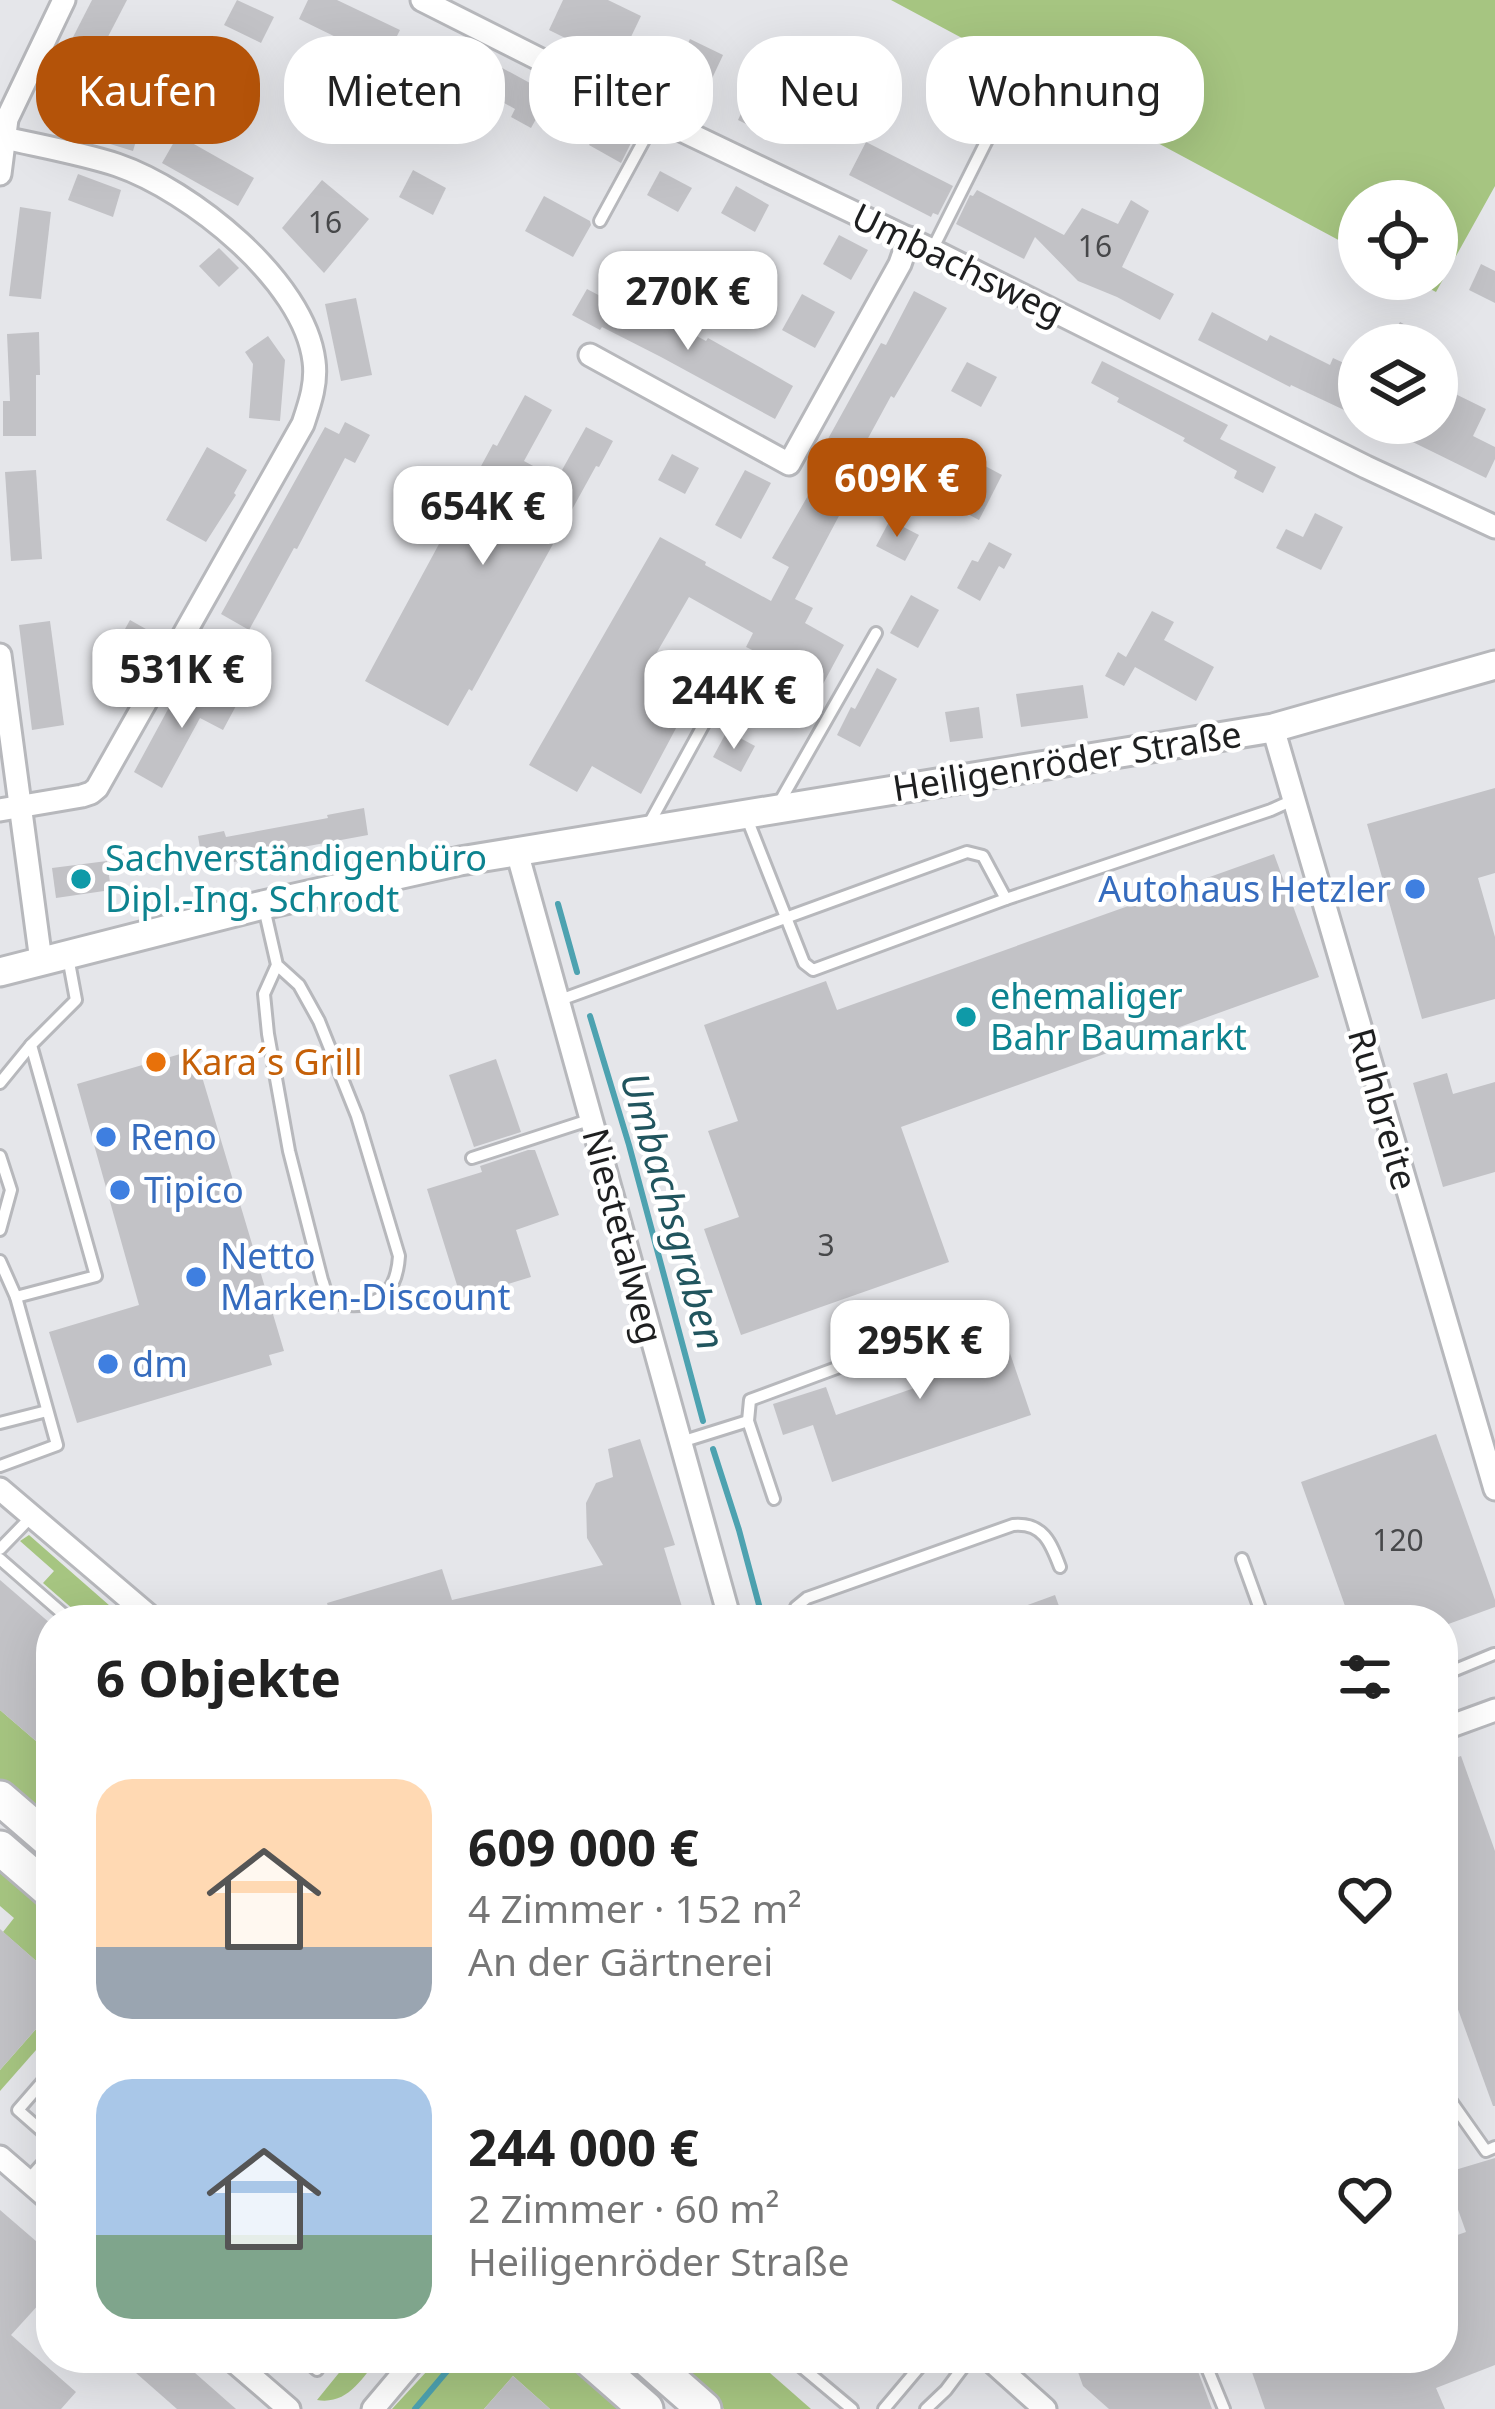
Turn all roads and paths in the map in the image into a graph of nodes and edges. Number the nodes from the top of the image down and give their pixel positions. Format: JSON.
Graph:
{"nodes":[{"id":1,"x":64,"y":0,"type":"edge"},
{"id":2,"x":422,"y":0,"type":"edge"},
{"id":3,"x":529,"y":54,"type":"edge"},
{"id":4,"x":2,"y":137,"type":"edge"},
{"id":5,"x":642,"y":144,"type":"edge"},
{"id":6,"x":711,"y":144,"type":"edge"},
{"id":7,"x":985,"y":144,"type":"edge"},
{"id":8,"x":0,"y":174,"type":"edge"},
{"id":9,"x":600,"y":221,"type":"dead end"},
{"id":10,"x":909,"y":238,"type":"junction"},
{"id":11,"x":932,"y":250,"type":"junction"},
{"id":12,"x":590,"y":355,"type":"dead end"},
{"id":13,"x":1494,"y":526,"type":"edge"},
{"id":14,"x":876,"y":633,"type":"dead end"},
{"id":15,"x":0,"y":655,"type":"edge"},
{"id":16,"x":1495,"y":664,"type":"edge"},
{"id":17,"x":728,"y":680,"type":"dead end"},
{"id":18,"x":1273,"y":728,"type":"junction"},
{"id":19,"x":1293,"y":800,"type":"junction"},
{"id":20,"x":9,"y":808,"type":"edge"},
{"id":21,"x":776,"y":808,"type":"junction"},
{"id":22,"x":745,"y":813,"type":"junction"},
{"id":23,"x":646,"y":830,"type":"junction"},
{"id":24,"x":517,"y":852,"type":"junction"},
{"id":25,"x":1006,"y":899,"type":"junction"},
{"id":26,"x":263,"y":905,"type":"junction"},
{"id":27,"x":788,"y":919,"type":"junction"},
{"id":28,"x":54,"y":957,"type":"junction"},
{"id":29,"x":277,"y":965,"type":"junction"},
{"id":30,"x":0,"y":972,"type":"edge"},
{"id":31,"x":560,"y":1000,"type":"junction"},
{"id":32,"x":31,"y":1045,"type":"junction"},
{"id":33,"x":0,"y":1083,"type":"edge"},
{"id":34,"x":592,"y":1120,"type":"junction"},
{"id":35,"x":0,"y":1156,"type":"edge"},
{"id":36,"x":472,"y":1158,"type":"dead end"},
{"id":37,"x":0,"y":1230,"type":"edge"},
{"id":38,"x":0,"y":1261,"type":"edge"},
{"id":39,"x":16,"y":1297,"type":"junction"},
{"id":40,"x":888,"y":1349,"type":"dead end"},
{"id":41,"x":47,"y":1411,"type":"junction"},
{"id":42,"x":748,"y":1421,"type":"junction"},
{"id":43,"x":0,"y":1424,"type":"edge"},
{"id":44,"x":679,"y":1442,"type":"junction"},
{"id":45,"x":0,"y":1466,"type":"edge"},
{"id":46,"x":0,"y":1489,"type":"edge"},
{"id":47,"x":1495,"y":1489,"type":"edge"},
{"id":48,"x":774,"y":1498,"type":"dead end"},
{"id":49,"x":32,"y":1516,"type":"junction"},
{"id":50,"x":0,"y":1549,"type":"edge"},
{"id":51,"x":0,"y":1559,"type":"edge"},
{"id":52,"x":1243,"y":1559,"type":"dead end"},
{"id":53,"x":1060,"y":1568,"type":"dead end"},
{"id":54,"x":53,"y":1605,"type":"edge"},
{"id":55,"x":136,"y":1605,"type":"edge"},
{"id":56,"x":726,"y":1605,"type":"edge"},
{"id":57,"x":797,"y":1605,"type":"edge"},
{"id":58,"x":1259,"y":1605,"type":"edge"},
{"id":59,"x":1494,"y":1654,"type":"edge"},
{"id":60,"x":1458,"y":1669,"type":"edge"},
{"id":61,"x":1495,"y":1710,"type":"edge"},
{"id":62,"x":1458,"y":1724,"type":"edge"},
{"id":63,"x":0,"y":1798,"type":"edge"},
{"id":64,"x":36,"y":1829,"type":"edge"},
{"id":65,"x":0,"y":1849,"type":"edge"},
{"id":66,"x":36,"y":1879,"type":"edge"},
{"id":67,"x":36,"y":2089,"type":"edge"},
{"id":68,"x":1458,"y":2111,"type":"edge"},
{"id":69,"x":36,"y":2126,"type":"edge"},
{"id":70,"x":1495,"y":2147,"type":"edge"},
{"id":71,"x":0,"y":2157,"type":"edge"},
{"id":72,"x":36,"y":2170,"type":"edge"},
{"id":73,"x":27,"y":2180,"type":"junction"},
{"id":74,"x":36,"y":2188,"type":"edge"},
{"id":75,"x":247,"y":2373,"type":"edge"},
{"id":76,"x":403,"y":2373,"type":"edge"},
{"id":77,"x":605,"y":2373,"type":"edge"},
{"id":78,"x":663,"y":2373,"type":"edge"},
{"id":79,"x":809,"y":2373,"type":"edge"},
{"id":80,"x":913,"y":2373,"type":"edge"},
{"id":81,"x":959,"y":2373,"type":"edge"},
{"id":82,"x":1005,"y":2373,"type":"edge"},
{"id":83,"x":1209,"y":2373,"type":"edge"},
{"id":84,"x":289,"y":2409,"type":"edge"},
{"id":85,"x":373,"y":2409,"type":"edge"},
{"id":86,"x":646,"y":2409,"type":"edge"},
{"id":87,"x":704,"y":2409,"type":"edge"},
{"id":88,"x":852,"y":2409,"type":"edge"},
{"id":89,"x":884,"y":2409,"type":"edge"},
{"id":90,"x":926,"y":2409,"type":"edge"},
{"id":91,"x":1045,"y":2409,"type":"edge"},
{"id":92,"x":1224,"y":2409,"type":"edge"}],
"edges":[{"from":1,"to":4,"type":"street"},
{"from":2,"to":3,"type":"street","name":"Umbachsweg"},
{"from":4,"to":8,"type":"street"},
{"from":4,"to":20,"type":"street"},
{"from":5,"to":9,"type":"lane"},
{"from":6,"to":10,"type":"street","name":"Umbachsweg"},
{"from":7,"to":11,"type":"lane"},
{"from":10,"to":11,"type":"street","name":"Umbachsweg"},
{"from":10,"to":12,"type":"street"},
{"from":11,"to":13,"type":"street","name":"Umbachsweg"},
{"from":14,"to":21,"type":"lane"},
{"from":15,"to":20,"type":"street"},
{"from":16,"to":18,"type":"street","name":"Heiligenröder Straße"},
{"from":17,"to":23,"type":"lane"},
{"from":18,"to":19,"type":"street","name":"Ruhbreite"},
{"from":18,"to":21,"type":"street","name":"Heiligenröder Straße"},
{"from":19,"to":25,"type":"lane"},
{"from":19,"to":47,"type":"street","name":"Ruhbreite"},
{"from":20,"to":28,"type":"street"},
{"from":21,"to":22,"type":"street","name":"Heiligenröder Straße"},
{"from":22,"to":23,"type":"street","name":"Heiligenröder Straße"},
{"from":22,"to":27,"type":"lane"},
{"from":23,"to":24,"type":"street","name":"Heiligenröder Straße"},
{"from":24,"to":26,"type":"street","name":"Heiligenröder Straße"},
{"from":24,"to":31,"type":"street","name":"Niestetalweg"},
{"from":25,"to":27,"type":"lane"},
{"from":25,"to":27,"type":"lane"},
{"from":26,"to":28,"type":"street","name":"Heiligenröder Straße"},
{"from":26,"to":29,"type":"lane"},
{"from":27,"to":31,"type":"lane"},
{"from":28,"to":30,"type":"street","name":"Heiligenröder Straße"},
{"from":28,"to":32,"type":"lane"},
{"from":29,"to":29,"type":"lane"},
{"from":31,"to":34,"type":"street","name":"Niestetalweg"},
{"from":32,"to":33,"type":"lane"},
{"from":32,"to":39,"type":"lane"},
{"from":34,"to":36,"type":"lane"},
{"from":34,"to":44,"type":"street","name":"Niestetalweg"},
{"from":35,"to":37,"type":"lane"},
{"from":38,"to":39,"type":"lane"},
{"from":39,"to":41,"type":"lane"},
{"from":40,"to":42,"type":"lane"},
{"from":41,"to":43,"type":"lane"},
{"from":41,"to":45,"type":"lane"},
{"from":42,"to":44,"type":"lane"},
{"from":42,"to":48,"type":"lane"},
{"from":44,"to":56,"type":"street","name":"Niestetalweg"},
{"from":46,"to":49,"type":"street"},
{"from":49,"to":50,"type":"lane"},
{"from":49,"to":55,"type":"street"},
{"from":51,"to":54,"type":"lane"},
{"from":52,"to":58,"type":"lane"},
{"from":53,"to":57,"type":"lane"},
{"from":59,"to":60,"type":"lane"},
{"from":61,"to":62,"type":"street"},
{"from":63,"to":64,"type":"main road"},
{"from":65,"to":66,"type":"main road"},
{"from":67,"to":69,"type":"lane"},
{"from":68,"to":70,"type":"lane"},
{"from":71,"to":73,"type":"street"},
{"from":72,"to":73,"type":"lane"},
{"from":73,"to":74,"type":"street"},
{"from":75,"to":84,"type":"street"},
{"from":76,"to":85,"type":"street"},
{"from":77,"to":86,"type":"main road"},
{"from":78,"to":87,"type":"main road"},
{"from":79,"to":88,"type":"lane"},
{"from":80,"to":89,"type":"lane"},
{"from":81,"to":90,"type":"lane"},
{"from":82,"to":91,"type":"street"},
{"from":83,"to":92,"type":"lane"}]}
